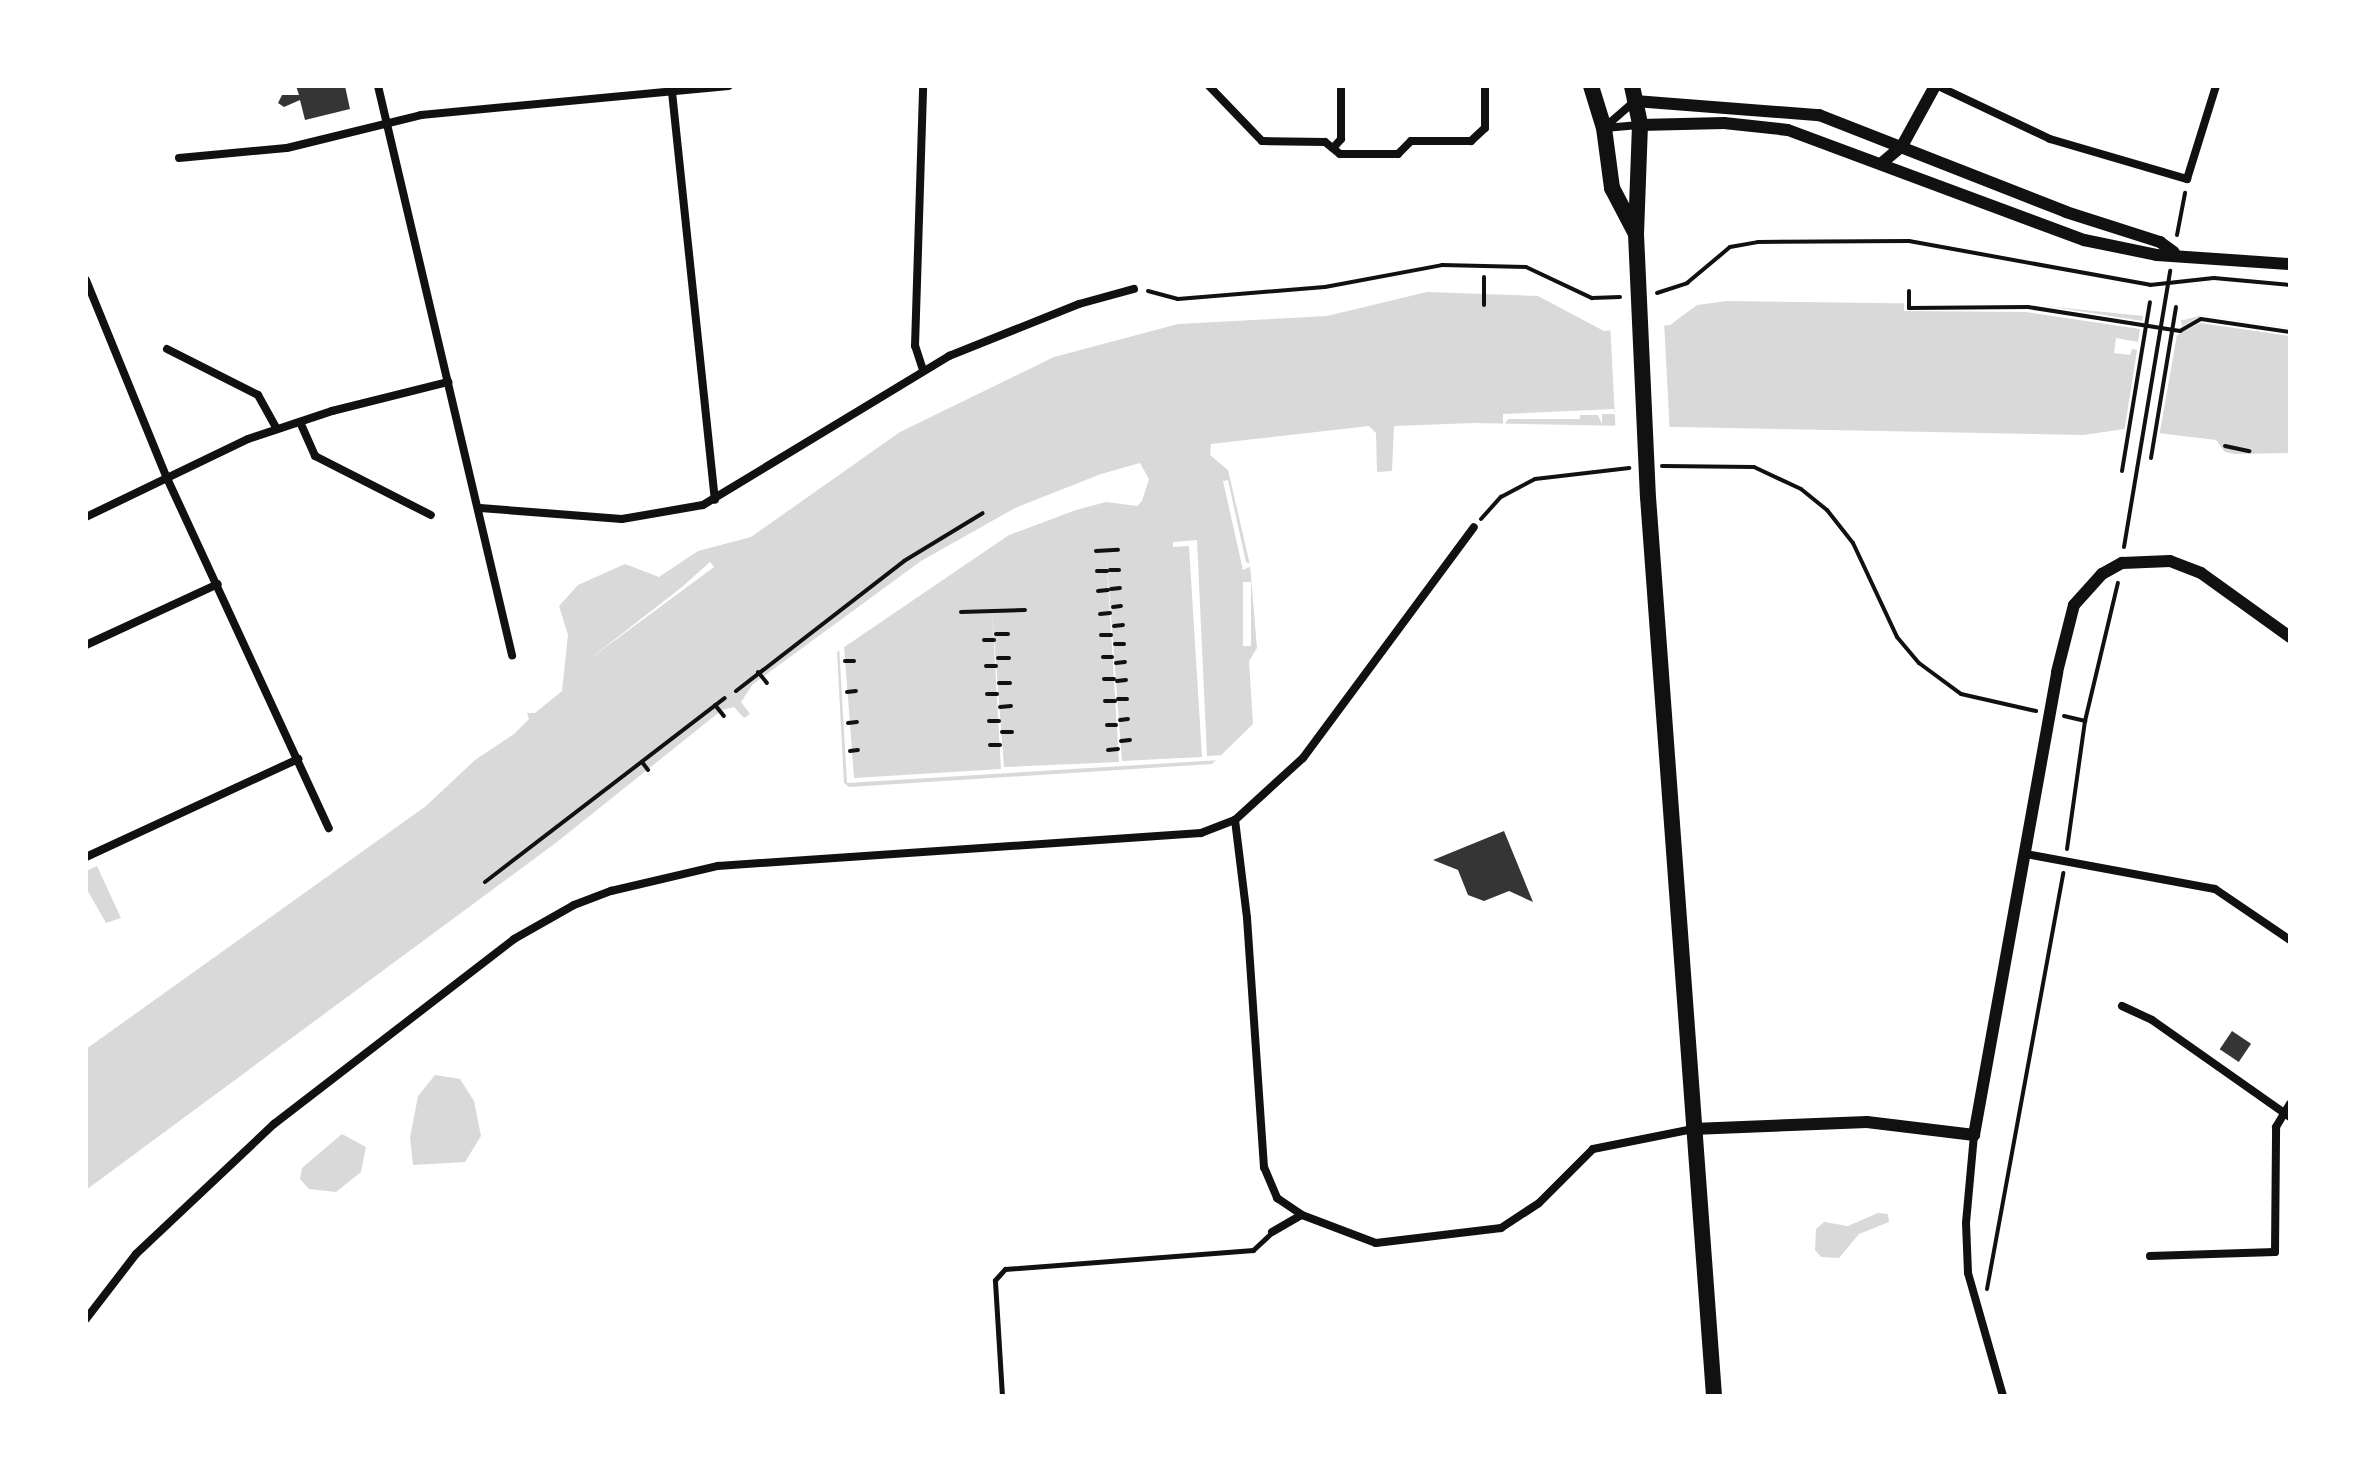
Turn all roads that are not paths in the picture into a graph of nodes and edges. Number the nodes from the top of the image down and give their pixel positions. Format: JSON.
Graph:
{"nodes":[{"id":1,"x":378,"y":86,"type":"edge"},
{"id":2,"x":729,"y":86,"type":"edge"},
{"id":3,"x":923,"y":86,"type":"edge"},
{"id":4,"x":1209,"y":86,"type":"edge"},
{"id":5,"x":1220,"y":86,"type":"edge"},
{"id":6,"x":1341,"y":86,"type":"edge"},
{"id":7,"x":1485,"y":86,"type":"edge"},
{"id":8,"x":1591,"y":86,"type":"edge"},
{"id":9,"x":1937,"y":86,"type":"edge"},
{"id":10,"x":2216,"y":86,"type":"edge"},
{"id":11,"x":672,"y":92,"type":"junction"},
{"id":12,"x":1634,"y":94,"type":"edge"},
{"id":13,"x":1220,"y":97,"type":"junction"},
{"id":14,"x":387,"y":123,"type":"junction"},
{"id":15,"x":1640,"y":125,"type":"junction"},
{"id":16,"x":1604,"y":128,"type":"junction"},
{"id":17,"x":1902,"y":146,"type":"junction"},
{"id":18,"x":1333,"y":148,"type":"junction"},
{"id":19,"x":179,"y":158,"type":"dead end"},
{"id":20,"x":1883,"y":162,"type":"junction"},
{"id":21,"x":1636,"y":234,"type":"junction"},
{"id":22,"x":2174,"y":252,"type":"junction"},
{"id":23,"x":2290,"y":264,"type":"edge"},
{"id":24,"x":86,"y":280,"type":"edge"},
{"id":25,"x":1134,"y":289,"type":"road end"},
{"id":26,"x":167,"y":349,"type":"dead end"},
{"id":27,"x":923,"y":370,"type":"junction"},
{"id":28,"x":448,"y":382,"type":"junction"},
{"id":29,"x":300,"y":422,"type":"junction"},
{"id":30,"x":277,"y":429,"type":"junction"},
{"id":31,"x":166,"y":476,"type":"junction"},
{"id":32,"x":715,"y":500,"type":"junction"},
{"id":33,"x":480,"y":508,"type":"junction"},
{"id":34,"x":431,"y":515,"type":"dead end"},
{"id":35,"x":86,"y":517,"type":"edge"},
{"id":36,"x":1474,"y":527,"type":"road end"},
{"id":37,"x":218,"y":584,"type":"junction"},
{"id":38,"x":2290,"y":637,"type":"edge"},
{"id":39,"x":86,"y":645,"type":"edge"},
{"id":40,"x":512,"y":655,"type":"dead end"},
{"id":41,"x":298,"y":759,"type":"junction"},
{"id":42,"x":1235,"y":820,"type":"junction"},
{"id":43,"x":329,"y":828,"type":"dead end"},
{"id":44,"x":2026,"y":854,"type":"junction"},
{"id":45,"x":86,"y":857,"type":"edge"},
{"id":46,"x":2290,"y":940,"type":"edge"},
{"id":47,"x":2122,"y":1006,"type":"dead end"},
{"id":48,"x":2290,"y":1104,"type":"edge"},
{"id":49,"x":2287,"y":1115,"type":"edge"},
{"id":50,"x":1693,"y":1129,"type":"junction"},
{"id":51,"x":1974,"y":1135,"type":"junction"},
{"id":52,"x":1302,"y":1215,"type":"junction"},
{"id":53,"x":1272,"y":1232,"type":"joint"},
{"id":54,"x":2150,"y":1256,"type":"dead end"},
{"id":55,"x":86,"y":1319,"type":"edge"},
{"id":56,"x":1002,"y":1396,"type":"edge"},
{"id":57,"x":1714,"y":1396,"type":"edge"},
{"id":58,"x":2003,"y":1396,"type":"edge"}],
"edges":[{"from":1,"to":14,"type":"street"},
{"from":2,"to":11,"type":"street"},
{"from":3,"to":27,"type":"street"},
{"from":4,"to":13,"type":"street"},
{"from":5,"to":13,"type":"street"},
{"from":6,"to":18,"type":"street"},
{"from":7,"to":18,"type":"street"},
{"from":8,"to":16,"type":"main road"},
{"from":9,"to":10,"type":"street"},
{"from":9,"to":17,"type":"street"},
{"from":11,"to":14,"type":"street"},
{"from":11,"to":32,"type":"street"},
{"from":12,"to":15,"type":"main road"},
{"from":12,"to":16,"type":"street"},
{"from":12,"to":17,"type":"street"},
{"from":13,"to":18,"type":"street"},
{"from":14,"to":19,"type":"street"},
{"from":14,"to":28,"type":"street"},
{"from":15,"to":16,"type":"street"},
{"from":15,"to":20,"type":"street"},
{"from":15,"to":21,"type":"main road"},
{"from":16,"to":21,"type":"main road"},
{"from":17,"to":20,"type":"street"},
{"from":17,"to":22,"type":"street"},
{"from":20,"to":22,"type":"street"},
{"from":21,"to":50,"type":"main road"},
{"from":22,"to":23,"type":"street"},
{"from":24,"to":31,"type":"street"},
{"from":25,"to":27,"type":"street"},
{"from":26,"to":30,"type":"street"},
{"from":27,"to":32,"type":"street"},
{"from":28,"to":29,"type":"street"},
{"from":28,"to":33,"type":"street"},
{"from":29,"to":30,"type":"street"},
{"from":29,"to":34,"type":"street"},
{"from":30,"to":31,"type":"street"},
{"from":31,"to":35,"type":"street"},
{"from":31,"to":37,"type":"street"},
{"from":32,"to":33,"type":"street"},
{"from":33,"to":40,"type":"street"},
{"from":36,"to":42,"type":"street"},
{"from":37,"to":39,"type":"street"},
{"from":37,"to":41,"type":"street"},
{"from":38,"to":44,"type":"street"},
{"from":41,"to":43,"type":"street"},
{"from":41,"to":45,"type":"street"},
{"from":42,"to":52,"type":"street"},
{"from":42,"to":55,"type":"street"},
{"from":44,"to":46,"type":"street"},
{"from":44,"to":51,"type":"street"},
{"from":47,"to":49,"type":"street"},
{"from":48,"to":49,"type":"street"},
{"from":49,"to":54,"type":"street"},
{"from":50,"to":51,"type":"street"},
{"from":50,"to":52,"type":"street"},
{"from":50,"to":57,"type":"main road"},
{"from":51,"to":58,"type":"street"},
{"from":52,"to":53,"type":"street"},
{"from":53,"to":56,"type":"lane"}]}
